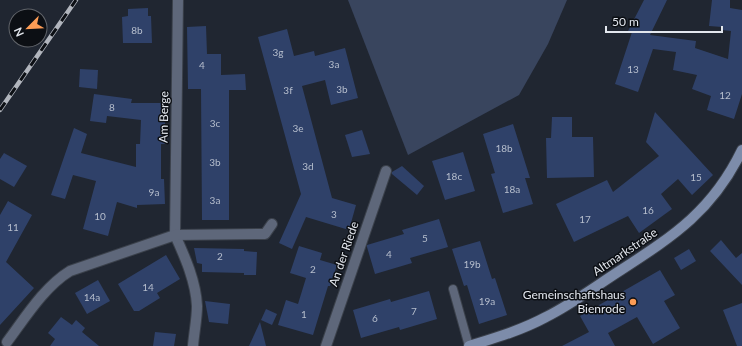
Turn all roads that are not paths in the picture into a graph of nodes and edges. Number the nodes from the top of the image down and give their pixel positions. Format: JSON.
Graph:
{"nodes":[{"id":1,"x":178,"y":0,"type":"edge"},
{"id":2,"x":742,"y":150,"type":"edge"},
{"id":3,"x":386,"y":171,"type":"dead end"},
{"id":4,"x":272,"y":224,"type":"dead end"},
{"id":5,"x":175,"y":235,"type":"junction"},
{"id":6,"x":453,"y":289,"type":"dead end"},
{"id":7,"x":6,"y":342,"type":"edge"},
{"id":8,"x":193,"y":346,"type":"edge"},
{"id":9,"x":326,"y":346,"type":"edge"},
{"id":10,"x":469,"y":346,"type":"edge"}],
"edges":[{"from":1,"to":5,"type":"street","name":"Am Berge"},
{"from":2,"to":10,"type":"main road","name":"Altmarkstraße"},
{"from":3,"to":9,"type":"street","name":"An der Riede"},
{"from":4,"to":5,"type":"street"},
{"from":5,"to":7,"type":"street"},
{"from":5,"to":8,"type":"street","name":"Am Berge"},
{"from":6,"to":10,"type":"lane"}]}
